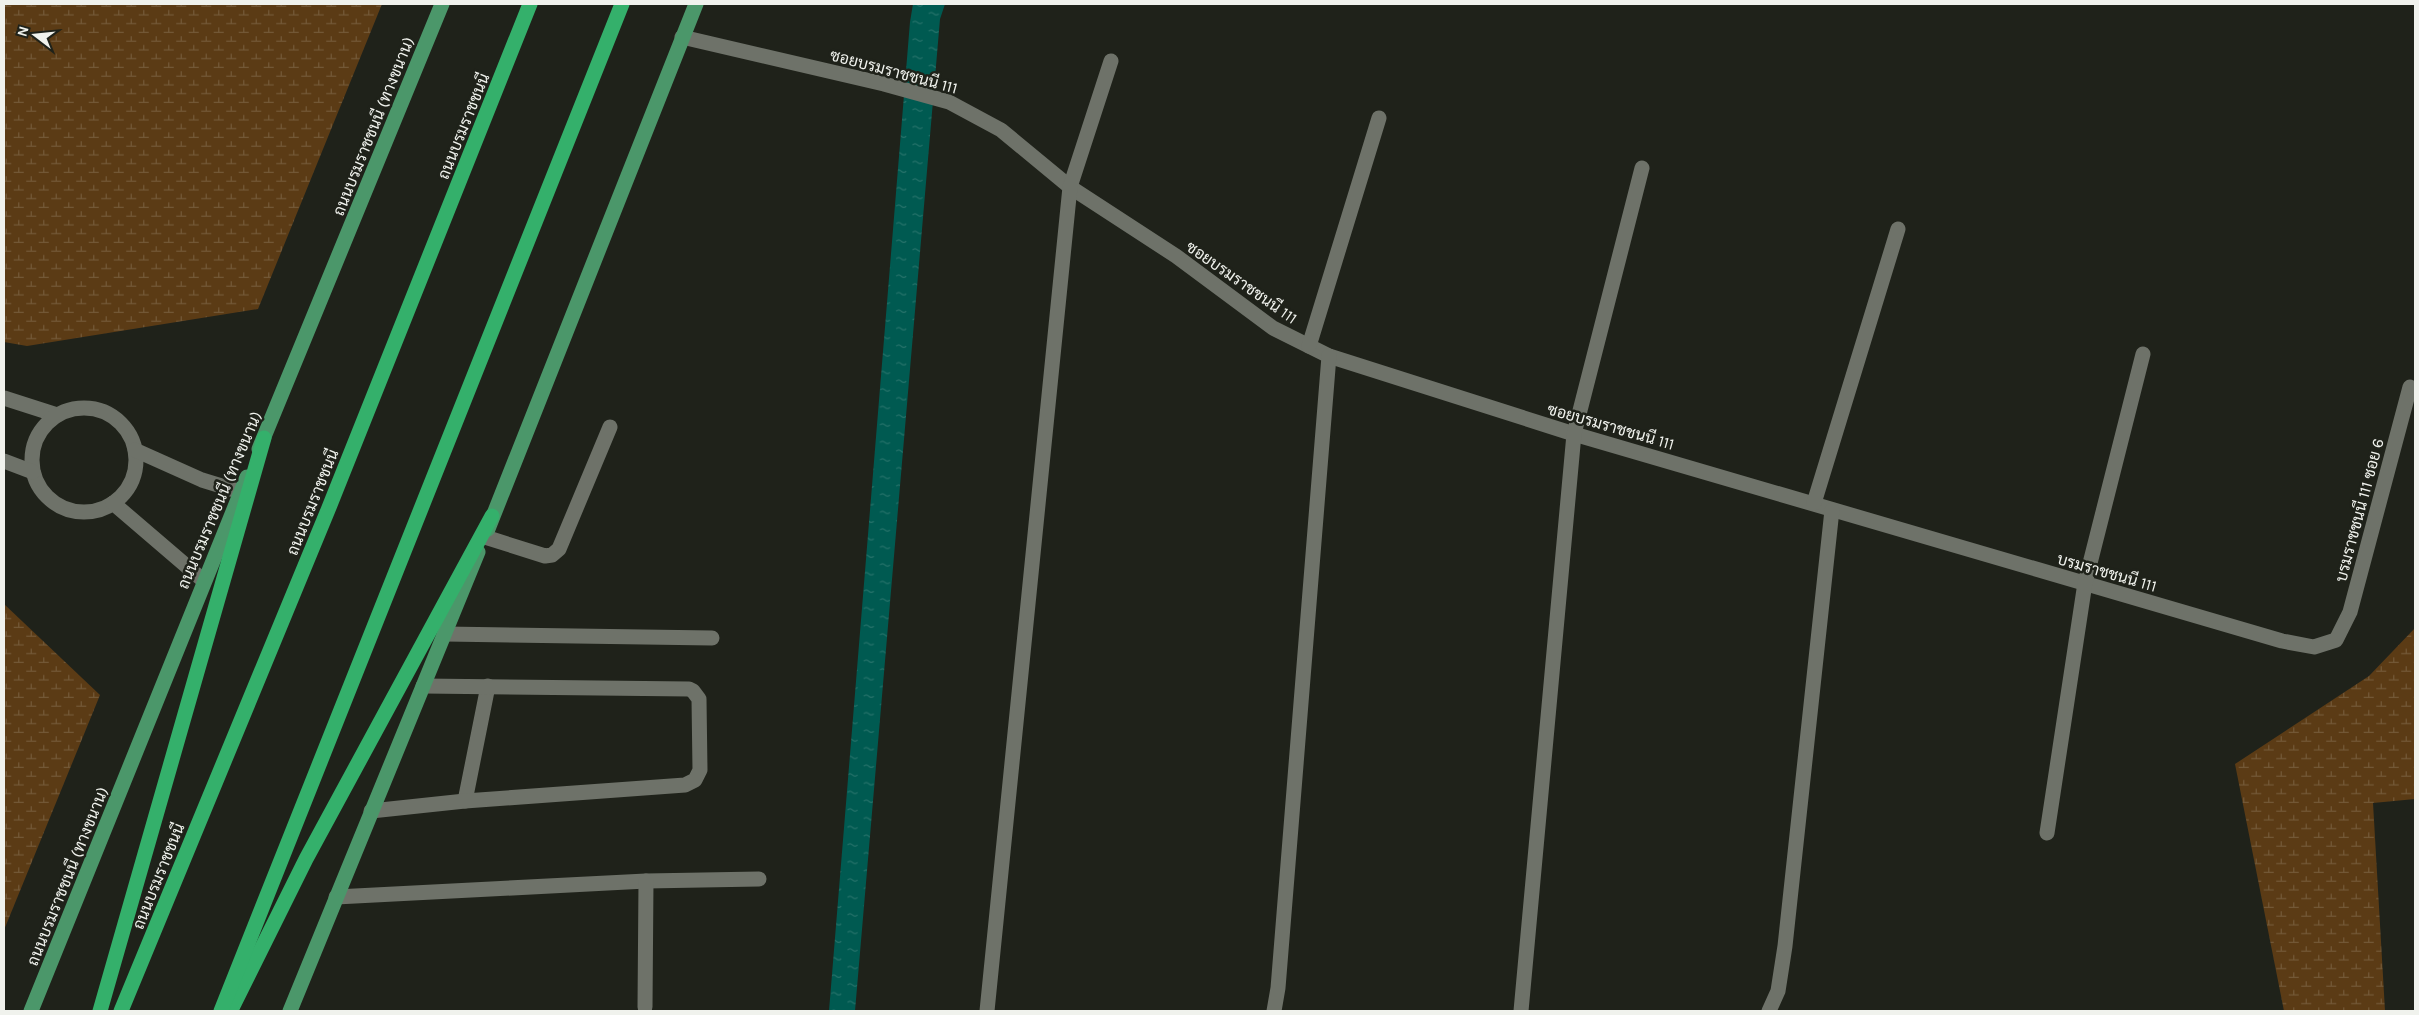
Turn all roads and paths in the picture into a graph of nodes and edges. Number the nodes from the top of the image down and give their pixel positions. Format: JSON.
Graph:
{"nodes":[{"id":1,"x":442,"y":4,"type":"edge"},
{"id":2,"x":530,"y":4,"type":"edge"},
{"id":3,"x":622,"y":4,"type":"edge"},
{"id":4,"x":696,"y":4,"type":"edge"},
{"id":5,"x":682,"y":37,"type":"junction"},
{"id":6,"x":1111,"y":61,"type":"dead end"},
{"id":7,"x":1378,"y":118,"type":"dead end"},
{"id":8,"x":1642,"y":168,"type":"dead end"},
{"id":9,"x":1070,"y":187,"type":"junction"},
{"id":10,"x":1898,"y":228,"type":"dead end"},
{"id":11,"x":1309,"y":346,"type":"junction"},
{"id":12,"x":2143,"y":354,"type":"dead end"},
{"id":13,"x":1329,"y":356,"type":"junction"},
{"id":14,"x":2410,"y":388,"type":"dead end"},
{"id":15,"x":4,"y":398,"type":"edge"},
{"id":16,"x":57,"y":415,"type":"junction"},
{"id":17,"x":610,"y":427,"type":"dead end"},
{"id":18,"x":1574,"y":434,"type":"junction"},
{"id":19,"x":264,"y":438,"type":"junction"},
{"id":20,"x":135,"y":450,"type":"junction"},
{"id":21,"x":4,"y":461,"type":"edge"},
{"id":22,"x":33,"y":472,"type":"junction"},
{"id":23,"x":241,"y":492,"type":"junction"},
{"id":24,"x":113,"y":503,"type":"junction"},
{"id":25,"x":1814,"y":503,"type":"junction"},
{"id":26,"x":1832,"y":510,"type":"junction"},
{"id":27,"x":492,"y":516,"type":"junction"},
{"id":28,"x":1868,"y":521,"type":"joint"},
{"id":29,"x":485,"y":537,"type":"junction"},
{"id":30,"x":204,"y":581,"type":"junction"},
{"id":31,"x":2085,"y":583,"type":"junction"},
{"id":32,"x":445,"y":634,"type":"junction"},
{"id":33,"x":712,"y":638,"type":"dead end"},
{"id":34,"x":2336,"y":640,"type":"joint"},
{"id":35,"x":423,"y":686,"type":"junction"},
{"id":36,"x":488,"y":686,"type":"junction"},
{"id":37,"x":465,"y":801,"type":"junction"},
{"id":38,"x":371,"y":811,"type":"junction"},
{"id":39,"x":2047,"y":833,"type":"dead end"},
{"id":40,"x":759,"y":879,"type":"dead end"},
{"id":41,"x":646,"y":880,"type":"junction"},
{"id":42,"x":336,"y":897,"type":"junction"},
{"id":43,"x":645,"y":1007,"type":"dead end"},
{"id":44,"x":31,"y":1011,"type":"edge"},
{"id":45,"x":100,"y":1011,"type":"edge"},
{"id":46,"x":121,"y":1011,"type":"edge"},
{"id":47,"x":221,"y":1011,"type":"edge"},
{"id":48,"x":230,"y":1011,"type":"edge"},
{"id":49,"x":290,"y":1011,"type":"edge"},
{"id":50,"x":987,"y":1011,"type":"edge"},
{"id":51,"x":1274,"y":1011,"type":"edge"},
{"id":52,"x":1521,"y":1011,"type":"edge"},
{"id":53,"x":1769,"y":1011,"type":"edge"}],
"edges":[{"from":1,"to":19,"type":"main road","name":"ถนนบรมราชชนนี (ทางขนาน)"},
{"from":2,"to":46,"type":"highway","name":"ถนนบรมราชชนนี"},
{"from":3,"to":47,"type":"highway"},
{"from":4,"to":5,"type":"main road"},
{"from":5,"to":9,"type":"street","name":"ซอยบรมราชชนนี 111"},
{"from":5,"to":27,"type":"main road"},
{"from":6,"to":9,"type":"street"},
{"from":7,"to":11,"type":"street"},
{"from":8,"to":18,"type":"street"},
{"from":9,"to":11,"type":"street","name":"ซอยบรมราชชนนี 111"},
{"from":9,"to":50,"type":"street"},
{"from":10,"to":25,"type":"street"},
{"from":11,"to":13,"type":"street","name":"ซอยบรมราชชนนี 111"},
{"from":12,"to":31,"type":"street"},
{"from":13,"to":18,"type":"street","name":"ซอยบรมราชชนนี 111"},
{"from":13,"to":51,"type":"street"},
{"from":14,"to":34,"type":"street","name":"บรมราชชนนี 111 ซอย 6"},
{"from":15,"to":16,"type":"street"},
{"from":16,"to":20,"type":"street"},
{"from":16,"to":22,"type":"street"},
{"from":17,"to":29,"type":"street"},
{"from":18,"to":25,"type":"street","name":"ซอยบรมราชชนนี 111"},
{"from":18,"to":52,"type":"street"},
{"from":19,"to":23,"type":"main road","name":"ถนนบรมราชชนนี (ทางขนาน)"},
{"from":19,"to":45,"type":"highway"},
{"from":20,"to":23,"type":"street"},
{"from":20,"to":24,"type":"street"},
{"from":21,"to":22,"type":"street"},
{"from":22,"to":24,"type":"street"},
{"from":23,"to":30,"type":"main road","name":"ถนนบรมราชชนนี (ทางขนาน)"},
{"from":24,"to":30,"type":"street"},
{"from":25,"to":26,"type":"street","name":"ซอยบรมราชชนนี 111"},
{"from":26,"to":28,"type":"street","name":"ซอยบรมราชชนนี 111"},
{"from":26,"to":53,"type":"street"},
{"from":27,"to":29,"type":"main road"},
{"from":27,"to":48,"type":"highway"},
{"from":28,"to":31,"type":"street","name":"บรมราชชนนี 111"},
{"from":29,"to":32,"type":"main road"},
{"from":30,"to":44,"type":"main road","name":"ถนนบรมราชชนนี (ทางขนาน)"},
{"from":31,"to":34,"type":"street","name":"บรมราชชนนี 111"},
{"from":31,"to":39,"type":"street"},
{"from":32,"to":33,"type":"street"},
{"from":32,"to":35,"type":"main road"},
{"from":35,"to":36,"type":"street"},
{"from":35,"to":38,"type":"main road"},
{"from":36,"to":37,"type":"street"},
{"from":36,"to":37,"type":"street"},
{"from":37,"to":38,"type":"street"},
{"from":38,"to":42,"type":"main road"},
{"from":40,"to":41,"type":"street"},
{"from":41,"to":42,"type":"street"},
{"from":41,"to":43,"type":"street"},
{"from":42,"to":49,"type":"main road"}]}
